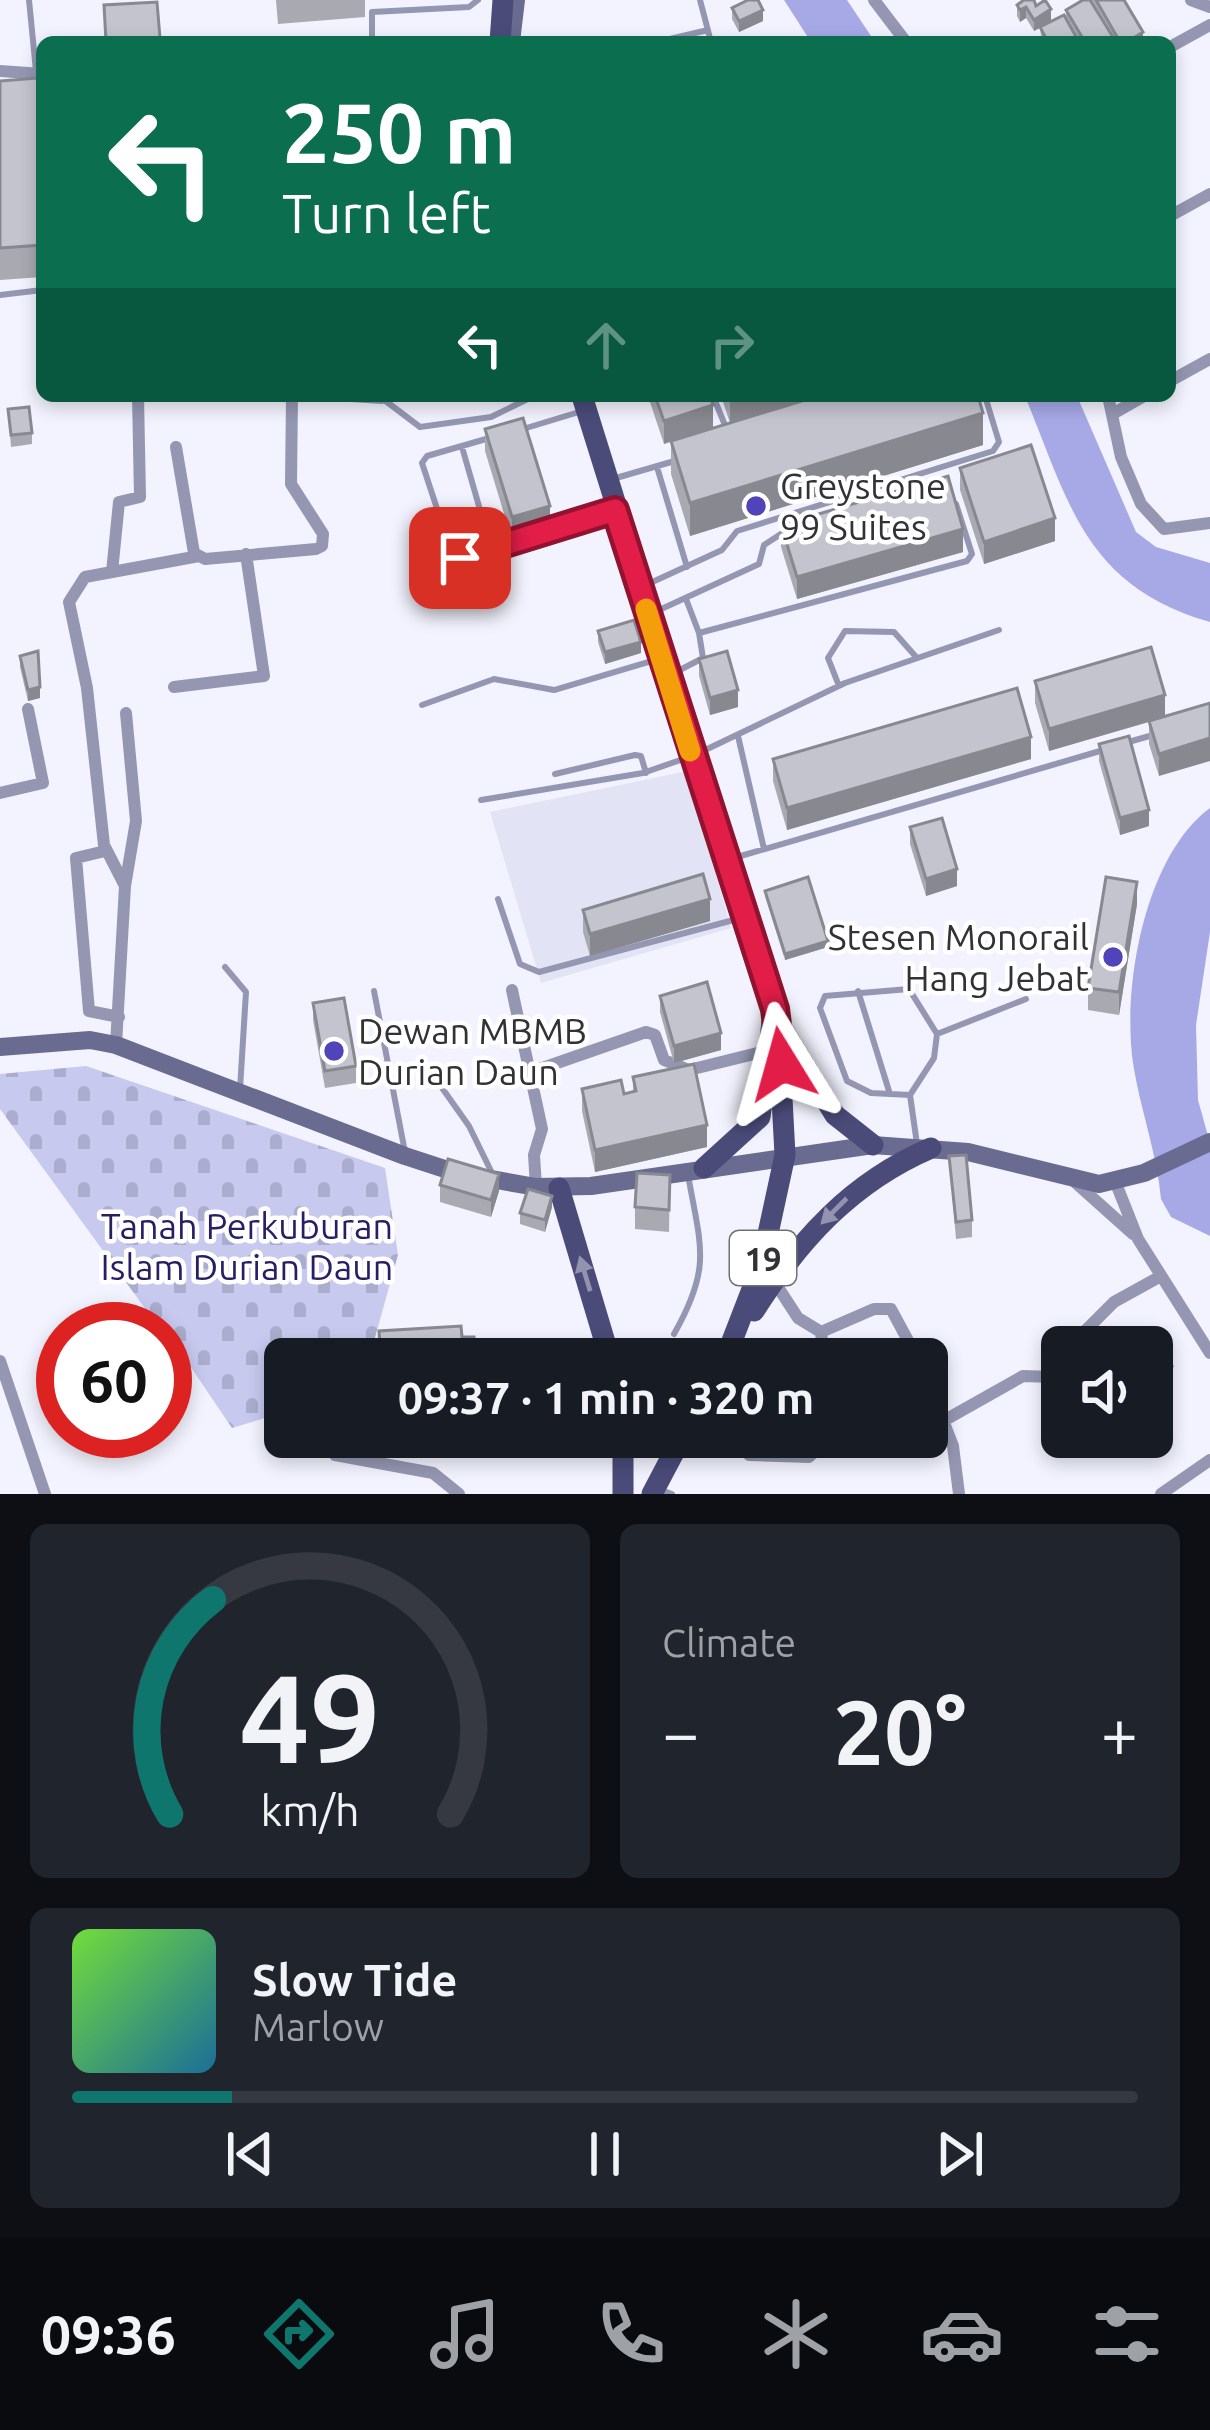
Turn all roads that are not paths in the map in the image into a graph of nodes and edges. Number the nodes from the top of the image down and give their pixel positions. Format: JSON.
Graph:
{"nodes":[{"id":1,"x":29,"y":0,"type":"edge"},
{"id":2,"x":401,"y":0,"type":"edge"},
{"id":3,"x":478,"y":0,"type":"edge"},
{"id":4,"x":503,"y":0,"type":"edge"},
{"id":5,"x":516,"y":0,"type":"edge"},
{"id":6,"x":700,"y":0,"type":"edge"},
{"id":7,"x":874,"y":0,"type":"edge"},
{"id":8,"x":1191,"y":0,"type":"edge"},
{"id":9,"x":1210,"y":7,"type":"edge"},
{"id":10,"x":401,"y":10,"type":"junction"},
{"id":11,"x":1210,"y":26,"type":"edge"},
{"id":12,"x":708,"y":29,"type":"junction"},
{"id":13,"x":372,"y":36,"type":"edge"},
{"id":14,"x":500,"y":36,"type":"edge"},
{"id":15,"x":512,"y":36,"type":"edge"},
{"id":16,"x":681,"y":36,"type":"edge"},
{"id":17,"x":710,"y":36,"type":"edge"},
{"id":18,"x":901,"y":36,"type":"edge"},
{"id":19,"x":1176,"y":44,"type":"edge"},
{"id":20,"x":36,"y":52,"type":"edge"},
{"id":21,"x":0,"y":71,"type":"edge"},
{"id":22,"x":36,"y":74,"type":"edge"},
{"id":23,"x":1210,"y":194,"type":"edge"},
{"id":24,"x":1176,"y":213,"type":"edge"},
{"id":25,"x":36,"y":291,"type":"edge"},
{"id":26,"x":0,"y":295,"type":"edge"},
{"id":27,"x":1210,"y":359,"type":"edge"},
{"id":28,"x":1176,"y":378,"type":"edge"},
{"id":29,"x":138,"y":402,"type":"edge"},
{"id":30,"x":292,"y":402,"type":"edge"},
{"id":31,"x":388,"y":402,"type":"edge"},
{"id":32,"x":522,"y":402,"type":"edge"},
{"id":33,"x":715,"y":402,"type":"edge"},
{"id":34,"x":987,"y":402,"type":"edge"},
{"id":35,"x":1111,"y":402,"type":"edge"},
{"id":36,"x":1134,"y":402,"type":"edge"},
{"id":37,"x":584,"y":403,"type":"edge"},
{"id":38,"x":1116,"y":412,"type":"junction"},
{"id":39,"x":733,"y":430,"type":"edge"},
{"id":40,"x":462,"y":446,"type":"junction"},
{"id":41,"x":176,"y":447,"type":"dead end"},
{"id":42,"x":692,"y":455,"type":"edge"},
{"id":43,"x":657,"y":467,"type":"junction"},
{"id":44,"x":607,"y":480,"type":"junction"},
{"id":45,"x":951,"y":489,"type":"edge"},
{"id":46,"x":615,"y":510,"type":"junction"},
{"id":47,"x":1210,"y":523,"type":"edge"},
{"id":48,"x":795,"y":528,"type":"edge"},
{"id":49,"x":491,"y":548,"type":"junction"},
{"id":50,"x":245,"y":554,"type":"junction"},
{"id":51,"x":199,"y":556,"type":"junction"},
{"id":52,"x":687,"y":567,"type":"junction"},
{"id":53,"x":112,"y":572,"type":"junction"},
{"id":54,"x":639,"y":588,"type":"junction"},
{"id":55,"x":686,"y":599,"type":"junction"},
{"id":56,"x":648,"y":614,"type":"junction"},
{"id":57,"x":999,"y":630,"type":"dead end"},
{"id":58,"x":699,"y":633,"type":"junction"},
{"id":59,"x":917,"y":658,"type":"junction"},
{"id":60,"x":664,"y":666,"type":"junction"},
{"id":61,"x":839,"y":686,"type":"junction"},
{"id":62,"x":174,"y":687,"type":"dead end"},
{"id":63,"x":422,"y":705,"type":"dead end"},
{"id":64,"x":28,"y":710,"type":"dead end"},
{"id":65,"x":126,"y":713,"type":"dead end"},
{"id":66,"x":1167,"y":730,"type":"edge"},
{"id":67,"x":738,"y":735,"type":"junction"},
{"id":68,"x":692,"y":756,"type":"junction"},
{"id":69,"x":646,"y":772,"type":"junction"},
{"id":70,"x":555,"y":774,"type":"dead end"},
{"id":71,"x":0,"y":793,"type":"edge"},
{"id":72,"x":481,"y":800,"type":"dead end"},
{"id":73,"x":764,"y":849,"type":"junction"},
{"id":74,"x":105,"y":850,"type":"junction"},
{"id":75,"x":724,"y":861,"type":"junction"},
{"id":76,"x":125,"y":886,"type":"junction"},
{"id":77,"x":498,"y":898,"type":"dead end"},
{"id":78,"x":745,"y":917,"type":"junction"},
{"id":79,"x":225,"y":967,"type":"dead end"},
{"id":80,"x":512,"y":990,"type":"dead end"},
{"id":81,"x":374,"y":991,"type":"dead end"},
{"id":82,"x":858,"y":991,"type":"junction"},
{"id":83,"x":1026,"y":999,"type":"dead end"},
{"id":84,"x":777,"y":1016,"type":"junction"},
{"id":85,"x":118,"y":1017,"type":"junction"},
{"id":86,"x":938,"y":1034,"type":"junction"},
{"id":87,"x":116,"y":1045,"type":"junction"},
{"id":88,"x":0,"y":1046,"type":"edge"},
{"id":89,"x":766,"y":1051,"type":"junction"},
{"id":90,"x":531,"y":1072,"type":"junction"},
{"id":91,"x":435,"y":1078,"type":"dead end"},
{"id":92,"x":889,"y":1091,"type":"junction"},
{"id":93,"x":240,"y":1092,"type":"junction"},
{"id":94,"x":910,"y":1095,"type":"junction"},
{"id":95,"x":1210,"y":1142,"type":"edge"},
{"id":96,"x":873,"y":1145,"type":"junction"},
{"id":97,"x":924,"y":1148,"type":"junction"},
{"id":98,"x":785,"y":1155,"type":"junction"},
{"id":99,"x":405,"y":1156,"type":"junction"},
{"id":100,"x":695,"y":1170,"type":"junction"},
{"id":101,"x":1115,"y":1181,"type":"junction"},
{"id":102,"x":496,"y":1182,"type":"junction"},
{"id":103,"x":1075,"y":1182,"type":"junction"},
{"id":104,"x":548,"y":1188,"type":"junction"},
{"id":105,"x":1138,"y":1239,"type":"junction"},
{"id":106,"x":1161,"y":1276,"type":"junction"},
{"id":107,"x":774,"y":1281,"type":"junction"},
{"id":108,"x":1091,"y":1326,"type":"edge"},
{"id":109,"x":821,"y":1332,"type":"junction"},
{"id":110,"x":674,"y":1334,"type":"dead end"},
{"id":111,"x":602,"y":1338,"type":"edge"},
{"id":112,"x":733,"y":1338,"type":"edge"},
{"id":113,"x":738,"y":1338,"type":"edge"},
{"id":114,"x":822,"y":1338,"type":"edge"},
{"id":115,"x":907,"y":1338,"type":"edge"},
{"id":116,"x":1210,"y":1352,"type":"edge"},
{"id":117,"x":0,"y":1360,"type":"edge"},
{"id":118,"x":1041,"y":1377,"type":"edge"},
{"id":119,"x":948,"y":1418,"type":"edge"},
{"id":120,"x":948,"y":1436,"type":"edge"},
{"id":121,"x":352,"y":1458,"type":"edge"},
{"id":122,"x":623,"y":1458,"type":"edge"},
{"id":123,"x":673,"y":1458,"type":"edge"},
{"id":124,"x":1210,"y":1460,"type":"edge"},
{"id":125,"x":659,"y":1492,"type":"edge"},
{"id":126,"x":45,"y":1494,"type":"edge"},
{"id":127,"x":459,"y":1494,"type":"edge"},
{"id":128,"x":623,"y":1494,"type":"edge"},
{"id":129,"x":959,"y":1494,"type":"edge"},
{"id":130,"x":1161,"y":1494,"type":"edge"}],
"edges":[{"from":1,"to":20,"type":"lane"},
{"from":2,"to":10,"type":"lane"},
{"from":3,"to":10,"type":"lane"},
{"from":4,"to":14,"type":"main road"},
{"from":5,"to":15,"type":"street"},
{"from":6,"to":12,"type":"lane"},
{"from":7,"to":18,"type":"street"},
{"from":8,"to":9,"type":"street"},
{"from":10,"to":13,"type":"lane"},
{"from":11,"to":19,"type":"street"},
{"from":12,"to":16,"type":"lane"},
{"from":12,"to":17,"type":"lane"},
{"from":21,"to":22,"type":"street"},
{"from":23,"to":24,"type":"street"},
{"from":25,"to":26,"type":"lane"},
{"from":27,"to":28,"type":"street"},
{"from":29,"to":53,"type":"street"},
{"from":30,"to":50,"type":"street"},
{"from":31,"to":32,"type":"lane"},
{"from":33,"to":39,"type":"lane"},
{"from":34,"to":52,"type":"lane"},
{"from":35,"to":38,"type":"street"},
{"from":36,"to":38,"type":"street"},
{"from":37,"to":40,"type":"lane"},
{"from":37,"to":44,"type":"main road"},
{"from":38,"to":47,"type":"street"},
{"from":40,"to":49,"type":"lane"},
{"from":40,"to":49,"type":"lane"},
{"from":41,"to":51,"type":"street"},
{"from":42,"to":43,"type":"lane"},
{"from":43,"to":44,"type":"lane"},
{"from":43,"to":52,"type":"lane"},
{"from":44,"to":46,"type":"main road"},
{"from":45,"to":58,"type":"lane"},
{"from":46,"to":49,"type":"lane"},
{"from":46,"to":54,"type":"main road"},
{"from":48,"to":55,"type":"lane"},
{"from":50,"to":51,"type":"street"},
{"from":50,"to":62,"type":"street"},
{"from":51,"to":53,"type":"street"},
{"from":52,"to":54,"type":"lane"},
{"from":53,"to":74,"type":"street"},
{"from":54,"to":56,"type":"main road"},
{"from":55,"to":56,"type":"lane"},
{"from":55,"to":58,"type":"lane"},
{"from":56,"to":60,"type":"main road"},
{"from":57,"to":59,"type":"lane"},
{"from":58,"to":60,"type":"lane"},
{"from":59,"to":61,"type":"lane"},
{"from":59,"to":61,"type":"lane"},
{"from":60,"to":63,"type":"lane"},
{"from":60,"to":68,"type":"main road"},
{"from":61,"to":67,"type":"lane"},
{"from":64,"to":71,"type":"street"},
{"from":65,"to":76,"type":"street"},
{"from":66,"to":73,"type":"lane"},
{"from":67,"to":68,"type":"lane"},
{"from":67,"to":73,"type":"lane"},
{"from":68,"to":69,"type":"lane"},
{"from":68,"to":75,"type":"main road"},
{"from":69,"to":70,"type":"lane"},
{"from":69,"to":72,"type":"lane"},
{"from":73,"to":75,"type":"lane"},
{"from":74,"to":76,"type":"street"},
{"from":74,"to":85,"type":"street"},
{"from":75,"to":78,"type":"main road"},
{"from":76,"to":85,"type":"street"},
{"from":77,"to":78,"type":"lane"},
{"from":78,"to":84,"type":"main road"},
{"from":79,"to":93,"type":"lane"},
{"from":80,"to":90,"type":"street"},
{"from":81,"to":99,"type":"lane"},
{"from":82,"to":86,"type":"lane"},
{"from":82,"to":92,"type":"lane"},
{"from":82,"to":92,"type":"lane"},
{"from":83,"to":86,"type":"lane"},
{"from":84,"to":89,"type":"main road"},
{"from":84,"to":96,"type":"main road"},
{"from":84,"to":98,"type":"main road"},
{"from":85,"to":87,"type":"street"},
{"from":86,"to":94,"type":"lane"},
{"from":87,"to":88,"type":"street"},
{"from":87,"to":93,"type":"street"},
{"from":89,"to":90,"type":"street"},
{"from":89,"to":100,"type":"main road"},
{"from":90,"to":104,"type":"street"},
{"from":91,"to":102,"type":"lane"},
{"from":92,"to":94,"type":"lane"},
{"from":93,"to":99,"type":"street"},
{"from":94,"to":97,"type":"lane"},
{"from":95,"to":101,"type":"street"},
{"from":96,"to":97,"type":"street"},
{"from":96,"to":98,"type":"street"},
{"from":97,"to":103,"type":"street"},
{"from":97,"to":107,"type":"main road","one_way":true},
{"from":98,"to":100,"type":"street"},
{"from":98,"to":112,"type":"main road","number":"19"},
{"from":99,"to":102,"type":"street"},
{"from":100,"to":104,"type":"street"},
{"from":100,"to":110,"type":"lane"},
{"from":101,"to":103,"type":"street"},
{"from":101,"to":105,"type":"street"},
{"from":102,"to":104,"type":"street"},
{"from":103,"to":105,"type":"street"},
{"from":111,"to":104,"type":"main road","one_way":true},
{"from":105,"to":106,"type":"street"},
{"from":106,"to":108,"type":"street"},
{"from":106,"to":116,"type":"street"},
{"from":107,"to":109,"type":"street"},
{"from":107,"to":113,"type":"main road"},
{"from":109,"to":114,"type":"street"},
{"from":109,"to":115,"type":"street"},
{"from":117,"to":126,"type":"street"},
{"from":118,"to":119,"type":"street"},
{"from":120,"to":129,"type":"street"},
{"from":121,"to":127,"type":"street"},
{"from":122,"to":128,"type":"main road"},
{"from":123,"to":125,"type":"main road"},
{"from":124,"to":130,"type":"street"}]}
